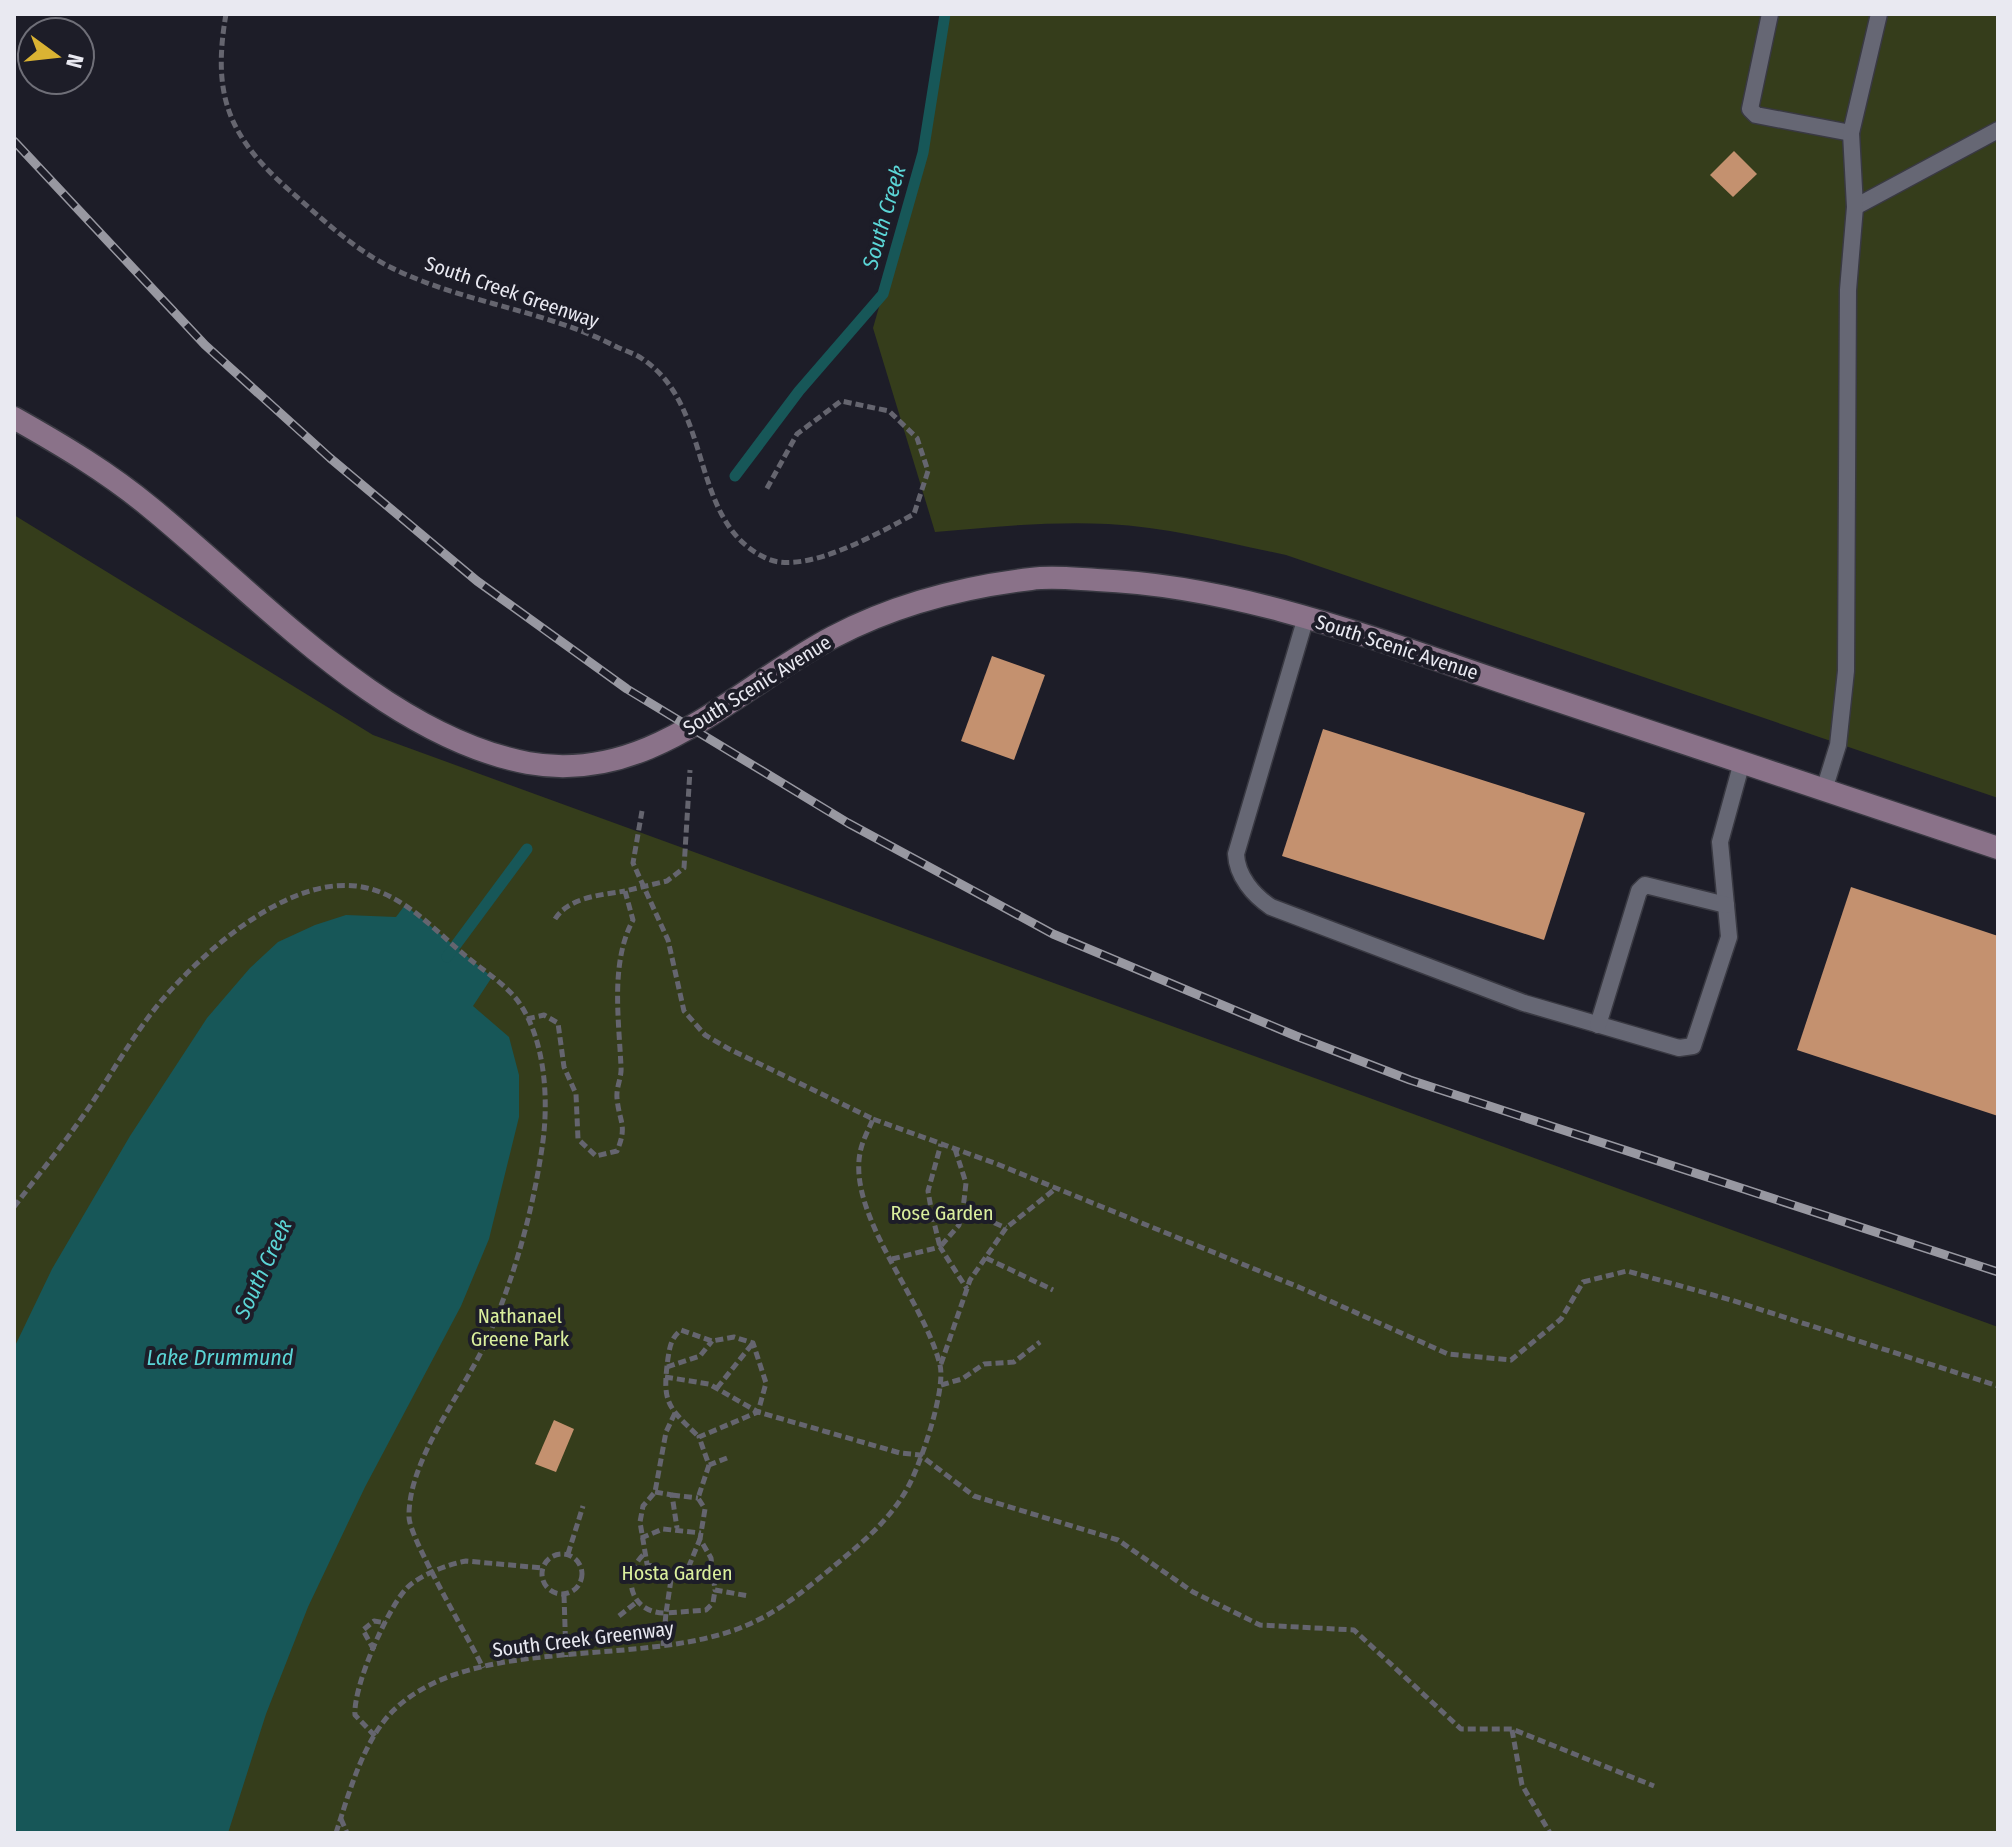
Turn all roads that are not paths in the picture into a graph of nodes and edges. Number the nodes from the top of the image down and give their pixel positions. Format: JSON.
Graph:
{"nodes":[{"id":1,"x":1770,"y":14,"type":"edge"},
{"id":2,"x":1879,"y":14,"type":"edge"},
{"id":3,"x":1998,"y":130,"type":"edge"},
{"id":4,"x":1851,"y":133,"type":"junction"},
{"id":5,"x":1855,"y":207,"type":"junction"},
{"id":6,"x":14,"y":418,"type":"edge"},
{"id":7,"x":1306,"y":617,"type":"junction"},
{"id":8,"x":1742,"y":762,"type":"junction"},
{"id":9,"x":1824,"y":790,"type":"junction"},
{"id":10,"x":1998,"y":848,"type":"edge"},
{"id":11,"x":1726,"y":905,"type":"junction"},
{"id":12,"x":1598,"y":1025,"type":"junction"}],
"edges":[{"from":1,"to":4,"type":"lane"},
{"from":2,"to":4,"type":"lane"},
{"from":3,"to":5,"type":"lane"},
{"from":4,"to":5,"type":"lane"},
{"from":5,"to":9,"type":"lane"},
{"from":6,"to":7,"type":"main road","name":"South Scenic Avenue"},
{"from":7,"to":8,"type":"main road","name":"South Scenic Avenue"},
{"from":7,"to":12,"type":"lane"},
{"from":8,"to":9,"type":"main road","name":"South Scenic Avenue"},
{"from":8,"to":11,"type":"lane"},
{"from":9,"to":10,"type":"main road","name":"South Scenic Avenue"},
{"from":11,"to":12,"type":"lane"},
{"from":11,"to":12,"type":"lane"}]}
